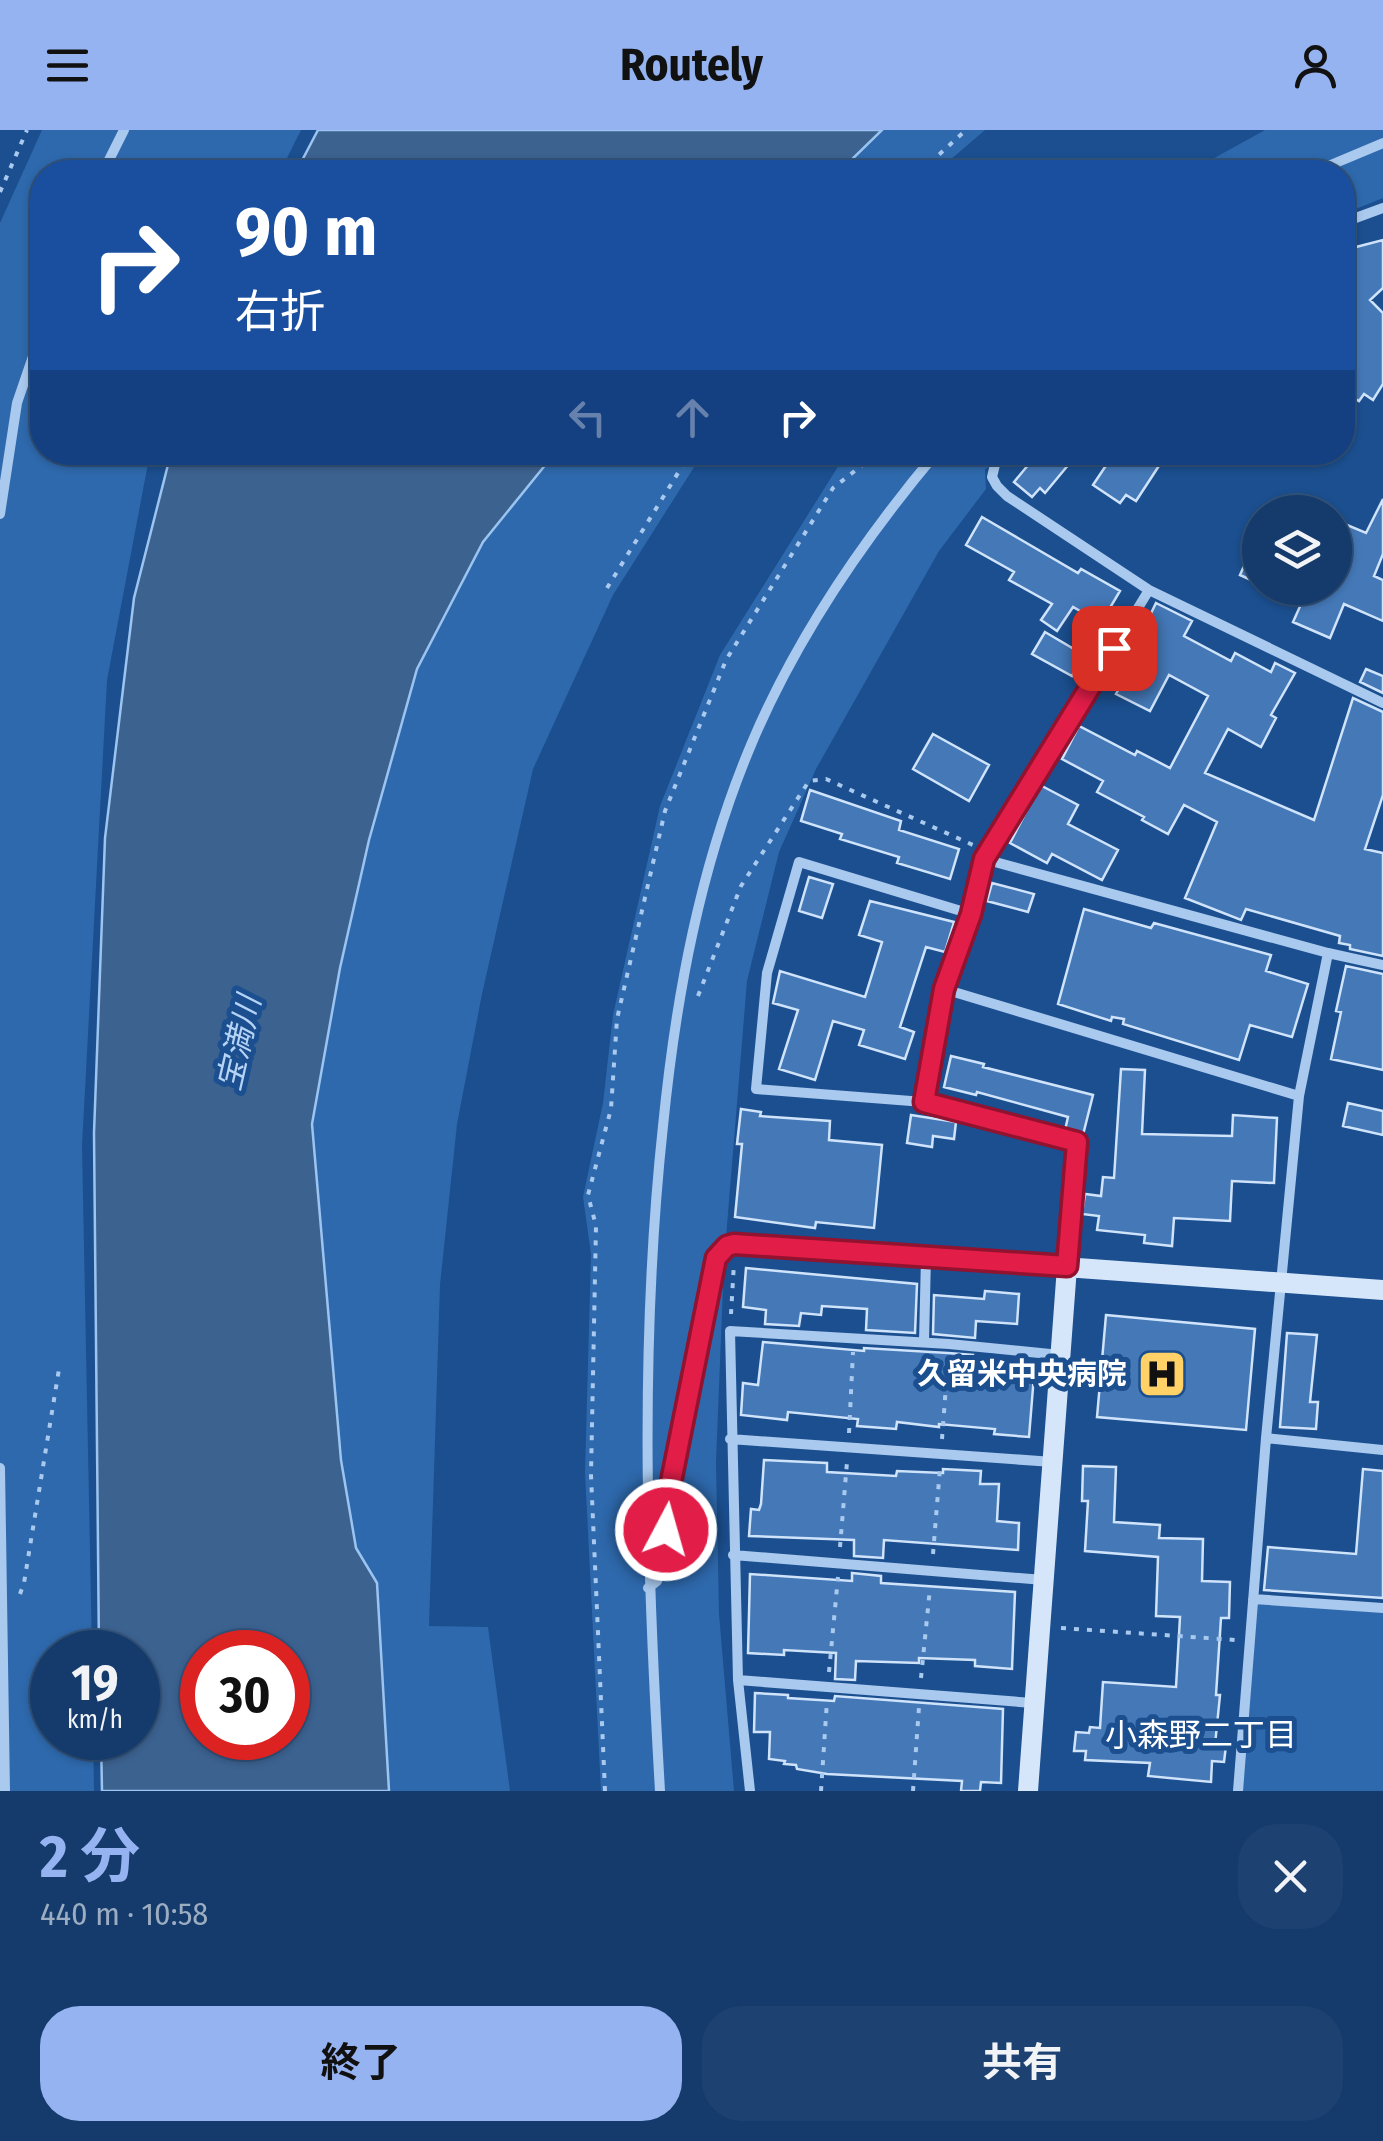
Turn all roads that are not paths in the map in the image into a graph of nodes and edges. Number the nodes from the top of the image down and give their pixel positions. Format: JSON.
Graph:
{"nodes":[{"id":1,"x":124,"y":130,"type":"edge"},
{"id":2,"x":1383,"y":143,"type":"edge"},
{"id":3,"x":109,"y":160,"type":"edge"},
{"id":4,"x":1343,"y":160,"type":"edge"},
{"id":5,"x":1383,"y":208,"type":"edge"},
{"id":6,"x":1355,"y":218,"type":"edge"},
{"id":7,"x":30,"y":365,"type":"edge"},
{"id":8,"x":928,"y":465,"type":"edge"},
{"id":9,"x":995,"y":465,"type":"edge"},
{"id":10,"x":0,"y":514,"type":"edge"},
{"id":11,"x":1148,"y":590,"type":"junction"},
{"id":12,"x":1383,"y":703,"type":"edge"},
{"id":13,"x":984,"y":859,"type":"junction"},
{"id":14,"x":971,"y":914,"type":"junction"},
{"id":15,"x":1328,"y":953,"type":"junction"},
{"id":16,"x":1383,"y":965,"type":"edge"},
{"id":17,"x":944,"y":989,"type":"junction"},
{"id":18,"x":1299,"y":1096,"type":"junction"},
{"id":19,"x":924,"y":1102,"type":"junction"},
{"id":20,"x":731,"y":1245,"type":"joint"},
{"id":21,"x":926,"y":1257,"type":"junction"},
{"id":22,"x":1067,"y":1266,"type":"junction"},
{"id":23,"x":1281,"y":1282,"type":"junction"},
{"id":24,"x":1383,"y":1290,"type":"edge"},
{"id":25,"x":924,"y":1342,"type":"junction"},
{"id":26,"x":1060,"y":1355,"type":"junction"},
{"id":27,"x":1266,"y":1438,"type":"junction"},
{"id":28,"x":730,"y":1439,"type":"junction"},
{"id":29,"x":1383,"y":1450,"type":"edge"},
{"id":30,"x":1053,"y":1462,"type":"junction"},
{"id":31,"x":0,"y":1468,"type":"edge"},
{"id":32,"x":733,"y":1555,"type":"junction"},
{"id":33,"x":1044,"y":1580,"type":"junction"},
{"id":34,"x":648,"y":1588,"type":"junction"},
{"id":35,"x":1253,"y":1599,"type":"junction"},
{"id":36,"x":1383,"y":1608,"type":"edge"},
{"id":37,"x":738,"y":1680,"type":"junction"},
{"id":38,"x":1033,"y":1703,"type":"junction"},
{"id":39,"x":5,"y":1791,"type":"edge"},
{"id":40,"x":660,"y":1791,"type":"edge"},
{"id":41,"x":750,"y":1791,"type":"edge"},
{"id":42,"x":1028,"y":1791,"type":"edge"},
{"id":43,"x":1238,"y":1791,"type":"edge"}],
"edges":[{"from":1,"to":3,"type":"street"},
{"from":2,"to":4,"type":"street"},
{"from":5,"to":6,"type":"street"},
{"from":7,"to":10,"type":"street"},
{"from":8,"to":34,"type":"street"},
{"from":9,"to":11,"type":"street"},
{"from":11,"to":12,"type":"street"},
{"from":11,"to":13,"type":"street"},
{"from":13,"to":14,"type":"street"},
{"from":13,"to":15,"type":"street"},
{"from":14,"to":17,"type":"street"},
{"from":14,"to":19,"type":"street"},
{"from":15,"to":16,"type":"street"},
{"from":15,"to":18,"type":"street"},
{"from":17,"to":18,"type":"street"},
{"from":17,"to":19,"type":"street"},
{"from":18,"to":23,"type":"street"},
{"from":19,"to":22,"type":"street"},
{"from":20,"to":21,"type":"street"},
{"from":20,"to":34,"type":"street"},
{"from":21,"to":22,"type":"street"},
{"from":21,"to":25,"type":"street"},
{"from":22,"to":23,"type":"street"},
{"from":22,"to":26,"type":"street"},
{"from":23,"to":24,"type":"street"},
{"from":23,"to":27,"type":"street"},
{"from":25,"to":26,"type":"street"},
{"from":25,"to":28,"type":"street"},
{"from":26,"to":30,"type":"street"},
{"from":27,"to":29,"type":"street"},
{"from":27,"to":35,"type":"street"},
{"from":28,"to":30,"type":"street"},
{"from":28,"to":32,"type":"street"},
{"from":30,"to":33,"type":"street"},
{"from":31,"to":39,"type":"street"},
{"from":32,"to":33,"type":"street"},
{"from":32,"to":37,"type":"street"},
{"from":33,"to":38,"type":"street"},
{"from":34,"to":40,"type":"street"},
{"from":35,"to":36,"type":"street"},
{"from":35,"to":43,"type":"street"},
{"from":37,"to":38,"type":"street"},
{"from":37,"to":41,"type":"street"},
{"from":38,"to":42,"type":"street"}]}
